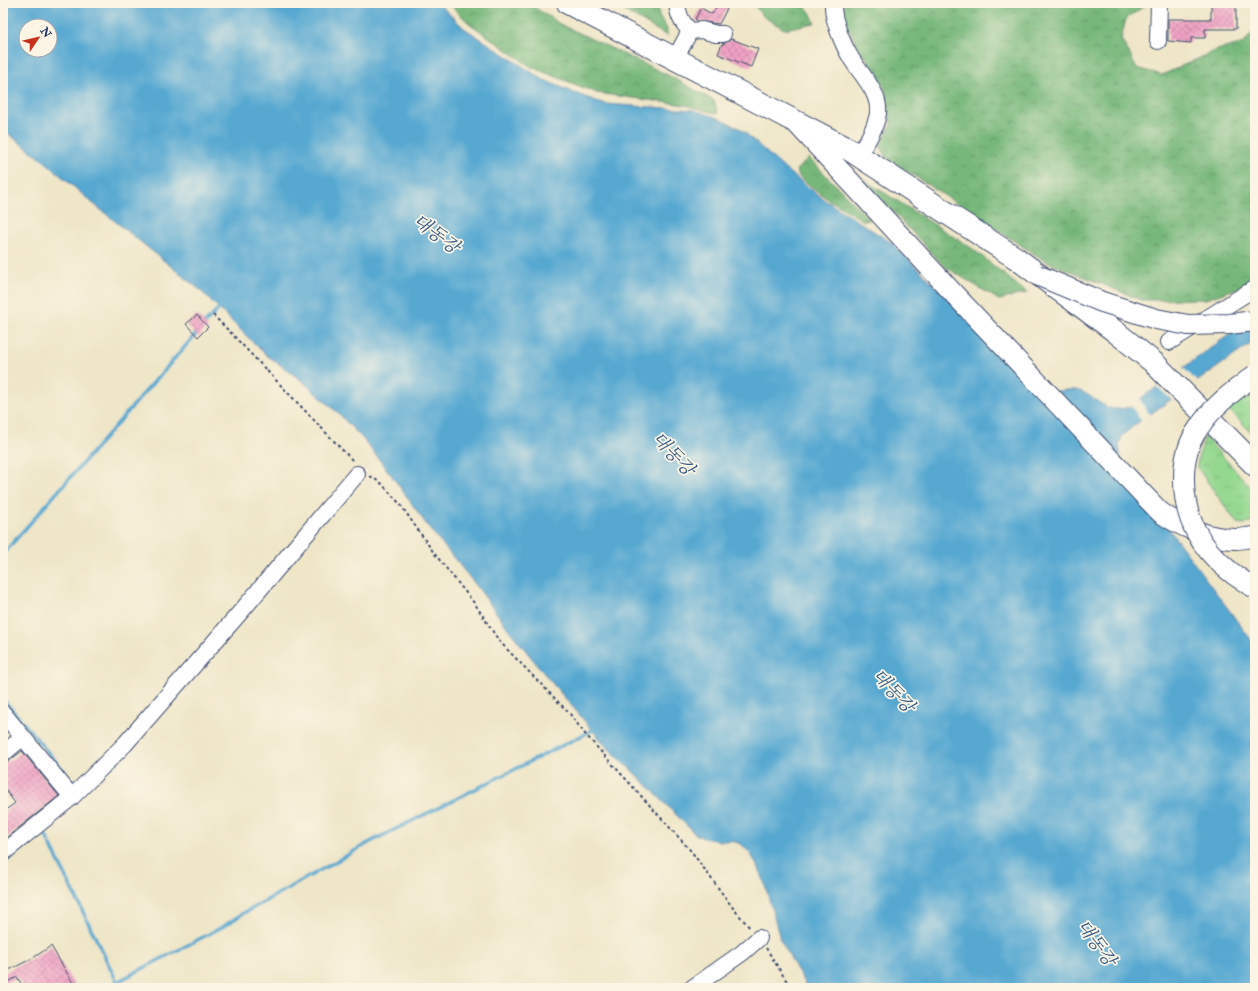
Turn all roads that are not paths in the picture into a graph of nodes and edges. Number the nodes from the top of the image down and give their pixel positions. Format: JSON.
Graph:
{"nodes":[{"id":1,"x":568,"y":3,"type":"edge"},
{"id":2,"x":678,"y":3,"type":"edge"},
{"id":3,"x":833,"y":3,"type":"edge"},
{"id":4,"x":1159,"y":3,"type":"edge"},
{"id":5,"x":690,"y":31,"type":"junction"},
{"id":6,"x":723,"y":34,"type":"dead end"},
{"id":7,"x":1158,"y":41,"type":"dead end"},
{"id":8,"x":683,"y":63,"type":"junction"},
{"id":9,"x":797,"y":123,"type":"junction"},
{"id":10,"x":854,"y":153,"type":"junction"},
{"id":11,"x":1037,"y":275,"type":"junction"},
{"id":12,"x":1255,"y":288,"type":"edge"},
{"id":13,"x":1255,"y":321,"type":"edge"},
{"id":14,"x":1170,"y":342,"type":"dead end"},
{"id":15,"x":1255,"y":375,"type":"edge"},
{"id":16,"x":1255,"y":465,"type":"edge"},
{"id":17,"x":356,"y":470,"type":"road end"},
{"id":18,"x":1255,"y":537,"type":"edge"},
{"id":19,"x":1255,"y":588,"type":"edge"},
{"id":20,"x":3,"y":713,"type":"edge"},
{"id":21,"x":23,"y":737,"type":"junction"},
{"id":22,"x":3,"y":754,"type":"edge"},
{"id":23,"x":72,"y":797,"type":"junction"},
{"id":24,"x":3,"y":853,"type":"edge"},
{"id":25,"x":759,"y":938,"type":"road end"},
{"id":26,"x":692,"y":988,"type":"edge"}],
"edges":[{"from":1,"to":8,"type":"highway"},
{"from":2,"to":5,"type":"street"},
{"from":3,"to":10,"type":"street"},
{"from":4,"to":7,"type":"street"},
{"from":5,"to":6,"type":"street"},
{"from":5,"to":8,"type":"street"},
{"from":8,"to":9,"type":"highway"},
{"from":9,"to":10,"type":"highway"},
{"from":9,"to":18,"type":"main road"},
{"from":10,"to":11,"type":"highway"},
{"from":11,"to":13,"type":"main road","bridge":true},
{"from":11,"to":16,"type":"highway","bridge":true},
{"from":12,"to":14,"type":"street"},
{"from":15,"to":19,"type":"main road","bridge":true},
{"from":17,"to":23,"type":"street"},
{"from":20,"to":21,"type":"street"},
{"from":21,"to":22,"type":"street"},
{"from":21,"to":23,"type":"street"},
{"from":23,"to":24,"type":"street"},
{"from":25,"to":26,"type":"street"}]}
